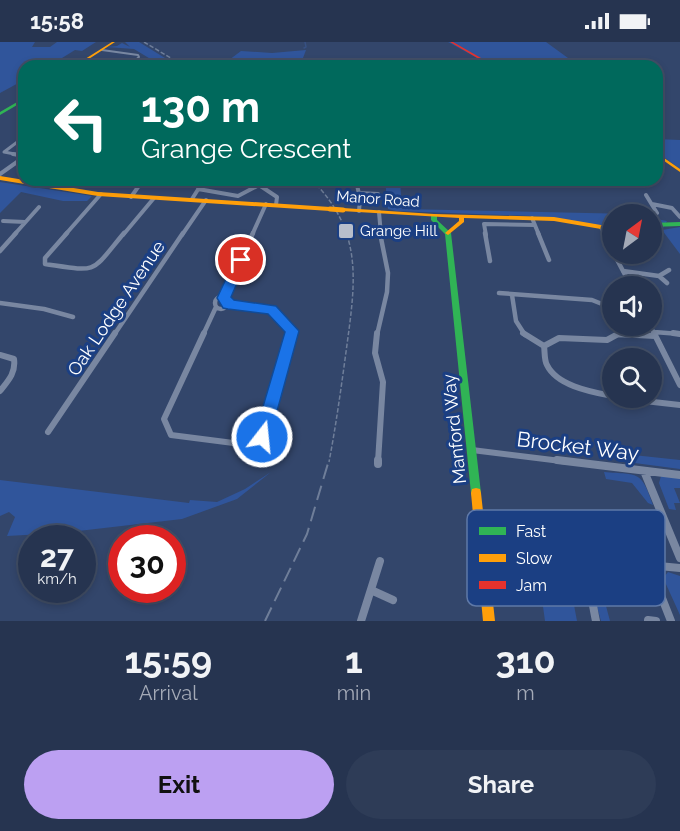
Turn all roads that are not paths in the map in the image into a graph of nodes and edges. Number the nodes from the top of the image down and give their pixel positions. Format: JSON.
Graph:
{"nodes":[{"id":1,"x":114,"y":42,"type":"edge"},
{"id":2,"x":451,"y":42,"type":"edge"},
{"id":3,"x":102,"y":50,"type":"junction"},
{"id":4,"x":86,"y":60,"type":"edge"},
{"id":5,"x":136,"y":60,"type":"edge"},
{"id":6,"x":482,"y":60,"type":"edge"},
{"id":7,"x":18,"y":103,"type":"edge"},
{"id":8,"x":0,"y":114,"type":"edge"},
{"id":9,"x":18,"y":142,"type":"edge"},
{"id":10,"x":18,"y":155,"type":"edge"},
{"id":11,"x":663,"y":158,"type":"edge"},
{"id":12,"x":18,"y":161,"type":"edge"},
{"id":13,"x":680,"y":171,"type":"edge"},
{"id":14,"x":0,"y":176,"type":"edge"},
{"id":15,"x":18,"y":179,"type":"edge"},
{"id":16,"x":56,"y":186,"type":"edge"},
{"id":17,"x":139,"y":186,"type":"edge"},
{"id":18,"x":200,"y":186,"type":"edge"},
{"id":19,"x":256,"y":186,"type":"edge"},
{"id":20,"x":263,"y":186,"type":"edge"},
{"id":21,"x":357,"y":186,"type":"edge"},
{"id":22,"x":198,"y":189,"type":"junction"},
{"id":23,"x":359,"y":193,"type":"junction"},
{"id":24,"x":101,"y":194,"type":"junction"},
{"id":25,"x":378,"y":194,"type":"dead end"},
{"id":26,"x":646,"y":195,"type":"dead end"},
{"id":27,"x":131,"y":197,"type":"junction"},
{"id":28,"x":154,"y":198,"type":"junction"},
{"id":29,"x":348,"y":198,"type":"dead end"},
{"id":30,"x":192,"y":199,"type":"junction"},
{"id":31,"x":360,"y":199,"type":"junction"},
{"id":32,"x":206,"y":200,"type":"junction"},
{"id":33,"x":266,"y":204,"type":"junction"},
{"id":34,"x":652,"y":204,"type":"edge"},
{"id":35,"x":276,"y":205,"type":"junction"},
{"id":36,"x":662,"y":206,"type":"edge"},
{"id":37,"x":39,"y":207,"type":"dead end"},
{"id":38,"x":359,"y":211,"type":"junction"},
{"id":39,"x":379,"y":212,"type":"junction"},
{"id":40,"x":434,"y":216,"type":"junction"},
{"id":41,"x":461,"y":216,"type":"junction"},
{"id":42,"x":680,"y":217,"type":"edge"},
{"id":43,"x":3,"y":221,"type":"dead end"},
{"id":44,"x":25,"y":222,"type":"junction"},
{"id":45,"x":533,"y":222,"type":"junction"},
{"id":46,"x":680,"y":224,"type":"edge"},
{"id":47,"x":662,"y":225,"type":"edge"},
{"id":48,"x":600,"y":226,"type":"joint"},
{"id":49,"x":602,"y":230,"type":"edge"},
{"id":50,"x":448,"y":233,"type":"junction"},
{"id":51,"x":0,"y":252,"type":"edge"},
{"id":52,"x":549,"y":260,"type":"dead end"},
{"id":53,"x":490,"y":261,"type":"dead end"},
{"id":54,"x":619,"y":264,"type":"edge"},
{"id":55,"x":669,"y":270,"type":"dead end"},
{"id":56,"x":623,"y":271,"type":"junction"},
{"id":57,"x":626,"y":276,"type":"edge"},
{"id":58,"x":659,"y":276,"type":"joint"},
{"id":59,"x":662,"y":279,"type":"edge"},
{"id":60,"x":667,"y":283,"type":"dead end"},
{"id":61,"x":499,"y":293,"type":"dead end"},
{"id":62,"x":512,"y":295,"type":"junction"},
{"id":63,"x":226,"y":301,"type":"junction"},
{"id":64,"x":0,"y":303,"type":"edge"},
{"id":65,"x":602,"y":304,"type":"edge"},
{"id":66,"x":216,"y":307,"type":"junction"},
{"id":67,"x":73,"y":317,"type":"dead end"},
{"id":68,"x":662,"y":334,"type":"edge"},
{"id":69,"x":680,"y":334,"type":"edge"},
{"id":70,"x":614,"y":336,"type":"edge"},
{"id":71,"x":655,"y":336,"type":"edge"},
{"id":72,"x":544,"y":346,"type":"junction"},
{"id":73,"x":0,"y":355,"type":"edge"},
{"id":74,"x":680,"y":385,"type":"edge"},
{"id":75,"x":0,"y":391,"type":"edge"},
{"id":76,"x":602,"y":394,"type":"edge"},
{"id":77,"x":662,"y":403,"type":"edge"},
{"id":78,"x":680,"y":405,"type":"edge"},
{"id":79,"x":48,"y":432,"type":"dead end"},
{"id":80,"x":472,"y":450,"type":"junction"},
{"id":81,"x":378,"y":464,"type":"dead end"},
{"id":82,"x":644,"y":471,"type":"junction"},
{"id":83,"x":680,"y":476,"type":"edge"},
{"id":84,"x":478,"y":510,"type":"edge"},
{"id":85,"x":660,"y":510,"type":"edge"},
{"id":86,"x":665,"y":522,"type":"edge"},
{"id":87,"x":680,"y":558,"type":"edge"},
{"id":88,"x":380,"y":561,"type":"dead end"},
{"id":89,"x":665,"y":566,"type":"edge"},
{"id":90,"x":680,"y":568,"type":"edge"},
{"id":91,"x":371,"y":590,"type":"junction"},
{"id":92,"x":393,"y":600,"type":"dead end"},
{"id":93,"x":665,"y":605,"type":"edge"},
{"id":94,"x":488,"y":606,"type":"edge"},
{"id":95,"x":592,"y":606,"type":"edge"},
{"id":96,"x":361,"y":621,"type":"edge"},
{"id":97,"x":489,"y":621,"type":"edge"},
{"id":98,"x":596,"y":621,"type":"edge"},
{"id":99,"x":671,"y":621,"type":"edge"}],
"edges":[{"from":1,"to":3,"type":"main road"},
{"from":2,"to":6,"type":"main road"},
{"from":3,"to":4,"type":"main road"},
{"from":3,"to":5,"type":"street"},
{"from":7,"to":8,"type":"main road"},
{"from":9,"to":10,"type":"street"},
{"from":11,"to":13,"type":"main road"},
{"from":12,"to":14,"type":"street"},
{"from":14,"to":15,"type":"main road","name":"Manor Road"},
{"from":16,"to":24,"type":"main road","name":"Manor Road"},
{"from":17,"to":27,"type":"street"},
{"from":18,"to":22,"type":"street"},
{"from":19,"to":22,"type":"street"},
{"from":20,"to":35,"type":"street"},
{"from":21,"to":23,"type":"street"},
{"from":22,"to":30,"type":"street"},
{"from":23,"to":25,"type":"street"},
{"from":23,"to":31,"type":"street"},
{"from":24,"to":27,"type":"main road","name":"Manor Road"},
{"from":24,"to":28,"type":"street"},
{"from":26,"to":34,"type":"street"},
{"from":27,"to":28,"type":"main road","name":"Manor Road"},
{"from":28,"to":30,"type":"main road","name":"Manor Road"},
{"from":29,"to":31,"type":"street"},
{"from":30,"to":32,"type":"main road","name":"Manor Road"},
{"from":31,"to":38,"type":"street"},
{"from":32,"to":33,"type":"main road","name":"Manor Road"},
{"from":32,"to":79,"type":"street","name":"Oak Lodge Avenue"},
{"from":33,"to":35,"type":"main road","name":"Manor Road"},
{"from":33,"to":63,"type":"street"},
{"from":35,"to":38,"type":"main road","name":"Manor Road","bridge":true},
{"from":36,"to":42,"type":"street"},
{"from":37,"to":44,"type":"street"},
{"from":38,"to":39,"type":"main road","name":"Manor Road"},
{"from":39,"to":40,"type":"main road","name":"Manor Road"},
{"from":39,"to":81,"type":"street"},
{"from":40,"to":41,"type":"main road","name":"Manor Road"},
{"from":40,"to":50,"type":"main road"},
{"from":41,"to":45,"type":"main road","name":"Manor Road"},
{"from":41,"to":50,"type":"main road"},
{"from":43,"to":44,"type":"street"},
{"from":44,"to":51,"type":"street"},
{"from":45,"to":48,"type":"main road","name":"Manor Road"},
{"from":45,"to":52,"type":"street"},
{"from":45,"to":53,"type":"street"},
{"from":46,"to":47,"type":"main road"},
{"from":48,"to":49,"type":"street"},
{"from":50,"to":80,"type":"main road","name":"Manford Way"},
{"from":54,"to":56,"type":"street"},
{"from":55,"to":58,"type":"street"},
{"from":56,"to":57,"type":"street"},
{"from":56,"to":58,"type":"street"},
{"from":59,"to":60,"type":"street"},
{"from":61,"to":62,"type":"street"},
{"from":62,"to":65,"type":"street"},
{"from":62,"to":72,"type":"street"},
{"from":63,"to":66,"type":"street"},
{"from":63,"to":66,"type":"street"},
{"from":63,"to":66,"type":"street"},
{"from":64,"to":67,"type":"street"},
{"from":68,"to":69,"type":"street"},
{"from":70,"to":72,"type":"street"},
{"from":71,"to":74,"type":"street"},
{"from":72,"to":76,"type":"street"},
{"from":73,"to":75,"type":"street"},
{"from":77,"to":78,"type":"street"},
{"from":80,"to":82,"type":"street","name":"Brocket Way"},
{"from":80,"to":84,"type":"main road","name":"Manford Way"},
{"from":82,"to":83,"type":"street","name":"Brocket Way"},
{"from":82,"to":85,"type":"street"},
{"from":86,"to":87,"type":"street"},
{"from":88,"to":91,"type":"street"},
{"from":89,"to":90,"type":"street"},
{"from":91,"to":92,"type":"street"},
{"from":91,"to":96,"type":"street"},
{"from":93,"to":99,"type":"street"},
{"from":94,"to":97,"type":"main road","name":"Manford Way"},
{"from":95,"to":98,"type":"street"}]}
